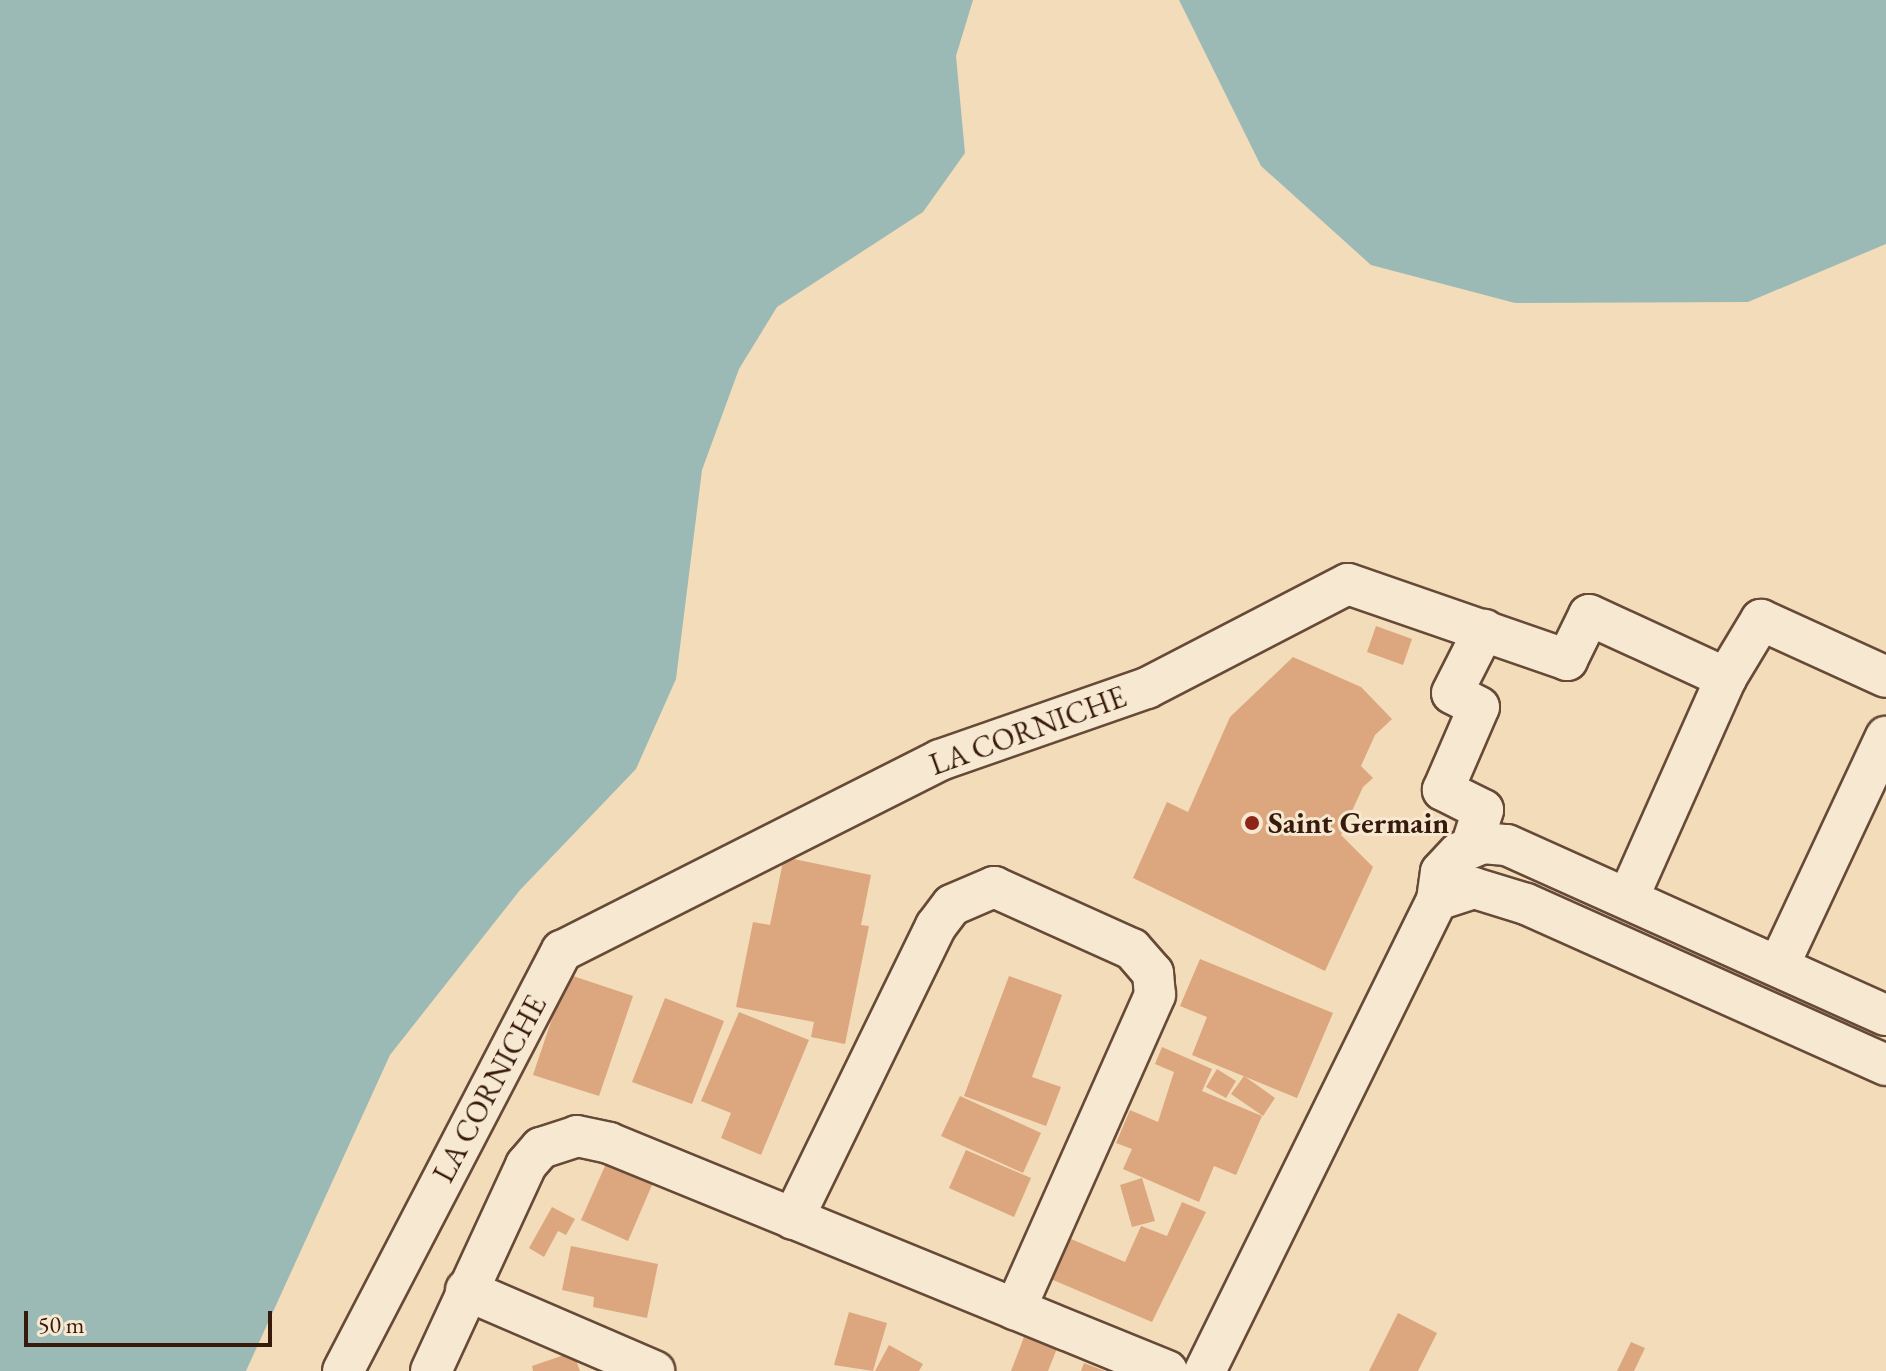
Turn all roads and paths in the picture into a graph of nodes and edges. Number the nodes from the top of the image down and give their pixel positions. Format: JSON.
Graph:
{"nodes":[{"id":1,"x":1484,"y":630,"type":"junction"},
{"id":2,"x":1886,"y":677,"type":"edge"},
{"id":3,"x":1726,"y":678,"type":"junction"},
{"id":4,"x":1886,"y":737,"type":"edge"},
{"id":5,"x":1471,"y":847,"type":"junction"},
{"id":6,"x":1628,"y":898,"type":"junction"},
{"id":7,"x":1437,"y":900,"type":"junction"},
{"id":8,"x":1779,"y":965,"type":"junction"},
{"id":9,"x":1886,"y":1015,"type":"edge"},
{"id":10,"x":1886,"y":1065,"type":"edge"},
{"id":11,"x":793,"y":1219,"type":"junction"},
{"id":12,"x":466,"y":1290,"type":"junction"},
{"id":13,"x":1015,"y":1309,"type":"junction"},
{"id":14,"x":343,"y":1371,"type":"edge"},
{"id":15,"x":431,"y":1371,"type":"edge"},
{"id":16,"x":654,"y":1371,"type":"edge"},
{"id":17,"x":1167,"y":1371,"type":"edge"},
{"id":18,"x":1205,"y":1371,"type":"edge"}],
"edges":[{"from":1,"to":3,"type":"street","name":"LA CORNICHE"},
{"from":1,"to":5,"type":"street"},
{"from":1,"to":14,"type":"street","name":"LA CORNICHE"},
{"from":2,"to":3,"type":"street"},
{"from":3,"to":6,"type":"street"},
{"from":4,"to":8,"type":"street"},
{"from":5,"to":6,"type":"street"},
{"from":5,"to":7,"type":"street"},
{"from":6,"to":8,"type":"street"},
{"from":7,"to":10,"type":"street"},
{"from":7,"to":18,"type":"street"},
{"from":8,"to":9,"type":"street"},
{"from":11,"to":12,"type":"street"},
{"from":11,"to":13,"type":"street"},
{"from":11,"to":13,"type":"street"},
{"from":12,"to":15,"type":"street"},
{"from":12,"to":16,"type":"street"},
{"from":13,"to":17,"type":"street"}]}
